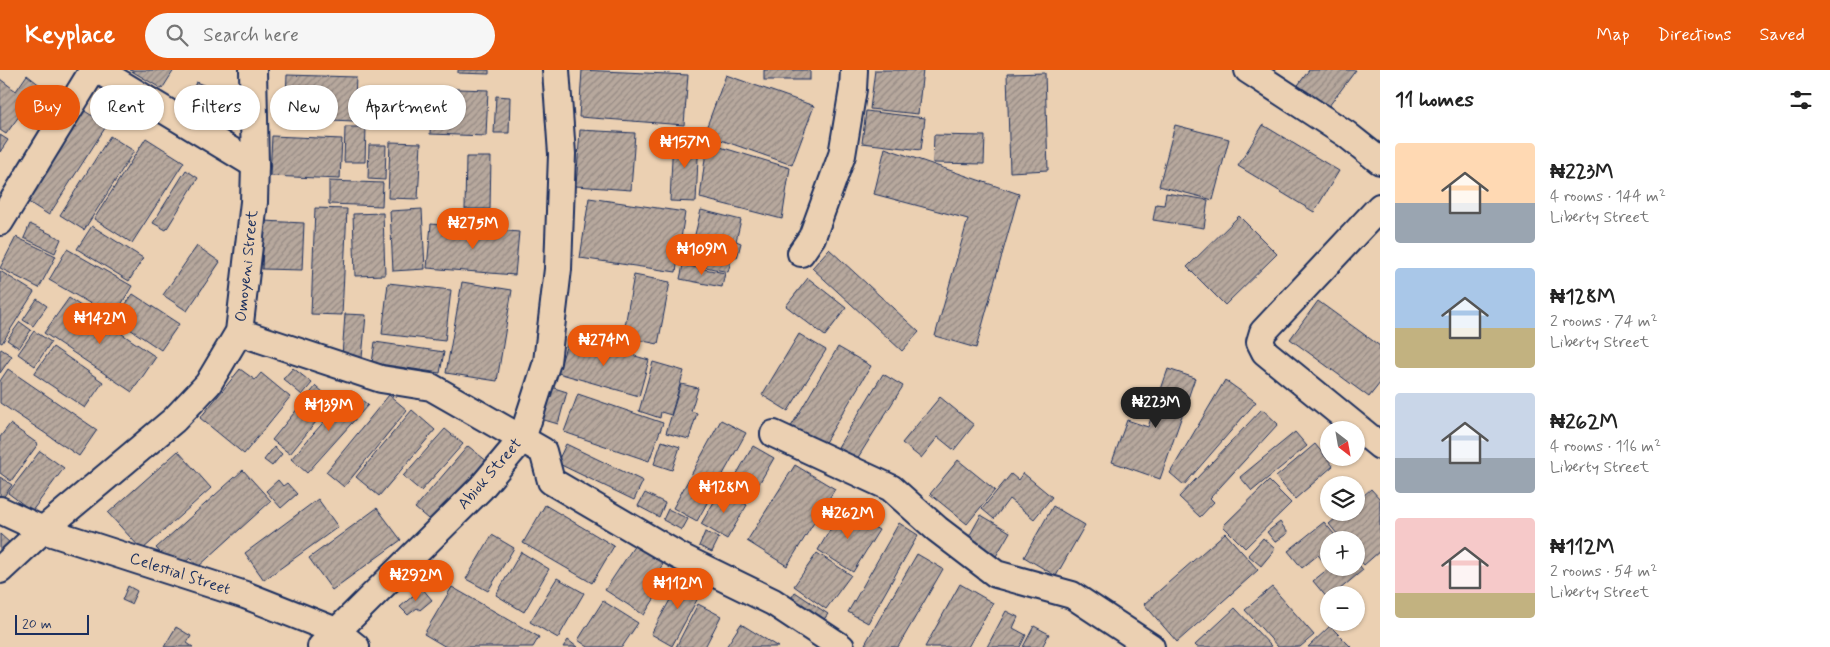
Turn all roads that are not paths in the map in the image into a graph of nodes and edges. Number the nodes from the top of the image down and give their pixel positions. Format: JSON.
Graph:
{"nodes":[{"id":1,"x":94,"y":70,"type":"edge"},
{"id":2,"x":98,"y":70,"type":"edge"},
{"id":3,"x":253,"y":70,"type":"edge"},
{"id":4,"x":556,"y":70,"type":"edge"},
{"id":5,"x":854,"y":70,"type":"edge"},
{"id":6,"x":1248,"y":70,"type":"edge"},
{"id":7,"x":1380,"y":161,"type":"edge"},
{"id":8,"x":255,"y":165,"type":"junction"},
{"id":9,"x":1380,"y":207,"type":"edge"},
{"id":10,"x":0,"y":222,"type":"edge"},
{"id":11,"x":801,"y":253,"type":"dead end"},
{"id":12,"x":239,"y":332,"type":"junction"},
{"id":13,"x":774,"y":434,"type":"dead end"},
{"id":14,"x":522,"y":439,"type":"junction"},
{"id":15,"x":1380,"y":446,"type":"edge"},
{"id":16,"x":0,"y":510,"type":"edge"},
{"id":17,"x":43,"y":530,"type":"junction"},
{"id":18,"x":0,"y":570,"type":"edge"},
{"id":19,"x":338,"y":642,"type":"edge"},
{"id":20,"x":841,"y":647,"type":"edge"},
{"id":21,"x":1151,"y":647,"type":"edge"}],
"edges":[{"from":1,"to":10,"type":"street"},
{"from":2,"to":8,"type":"street"},
{"from":3,"to":8,"type":"street","name":"Omoyeni Street"},
{"from":4,"to":14,"type":"street","name":"Abiok Street"},
{"from":5,"to":11,"type":"street"},
{"from":6,"to":7,"type":"street"},
{"from":8,"to":12,"type":"street","name":"Omoyeni Street"},
{"from":9,"to":15,"type":"street"},
{"from":12,"to":14,"type":"street"},
{"from":12,"to":17,"type":"street","name":"Omoyeni Street"},
{"from":13,"to":21,"type":"street"},
{"from":14,"to":19,"type":"street","name":"Abiok Street"},
{"from":14,"to":20,"type":"street"},
{"from":16,"to":17,"type":"street","name":"Celestial Street"},
{"from":17,"to":18,"type":"street","name":"Omoyeni Street"},
{"from":17,"to":19,"type":"street","name":"Celestial Street"}]}
